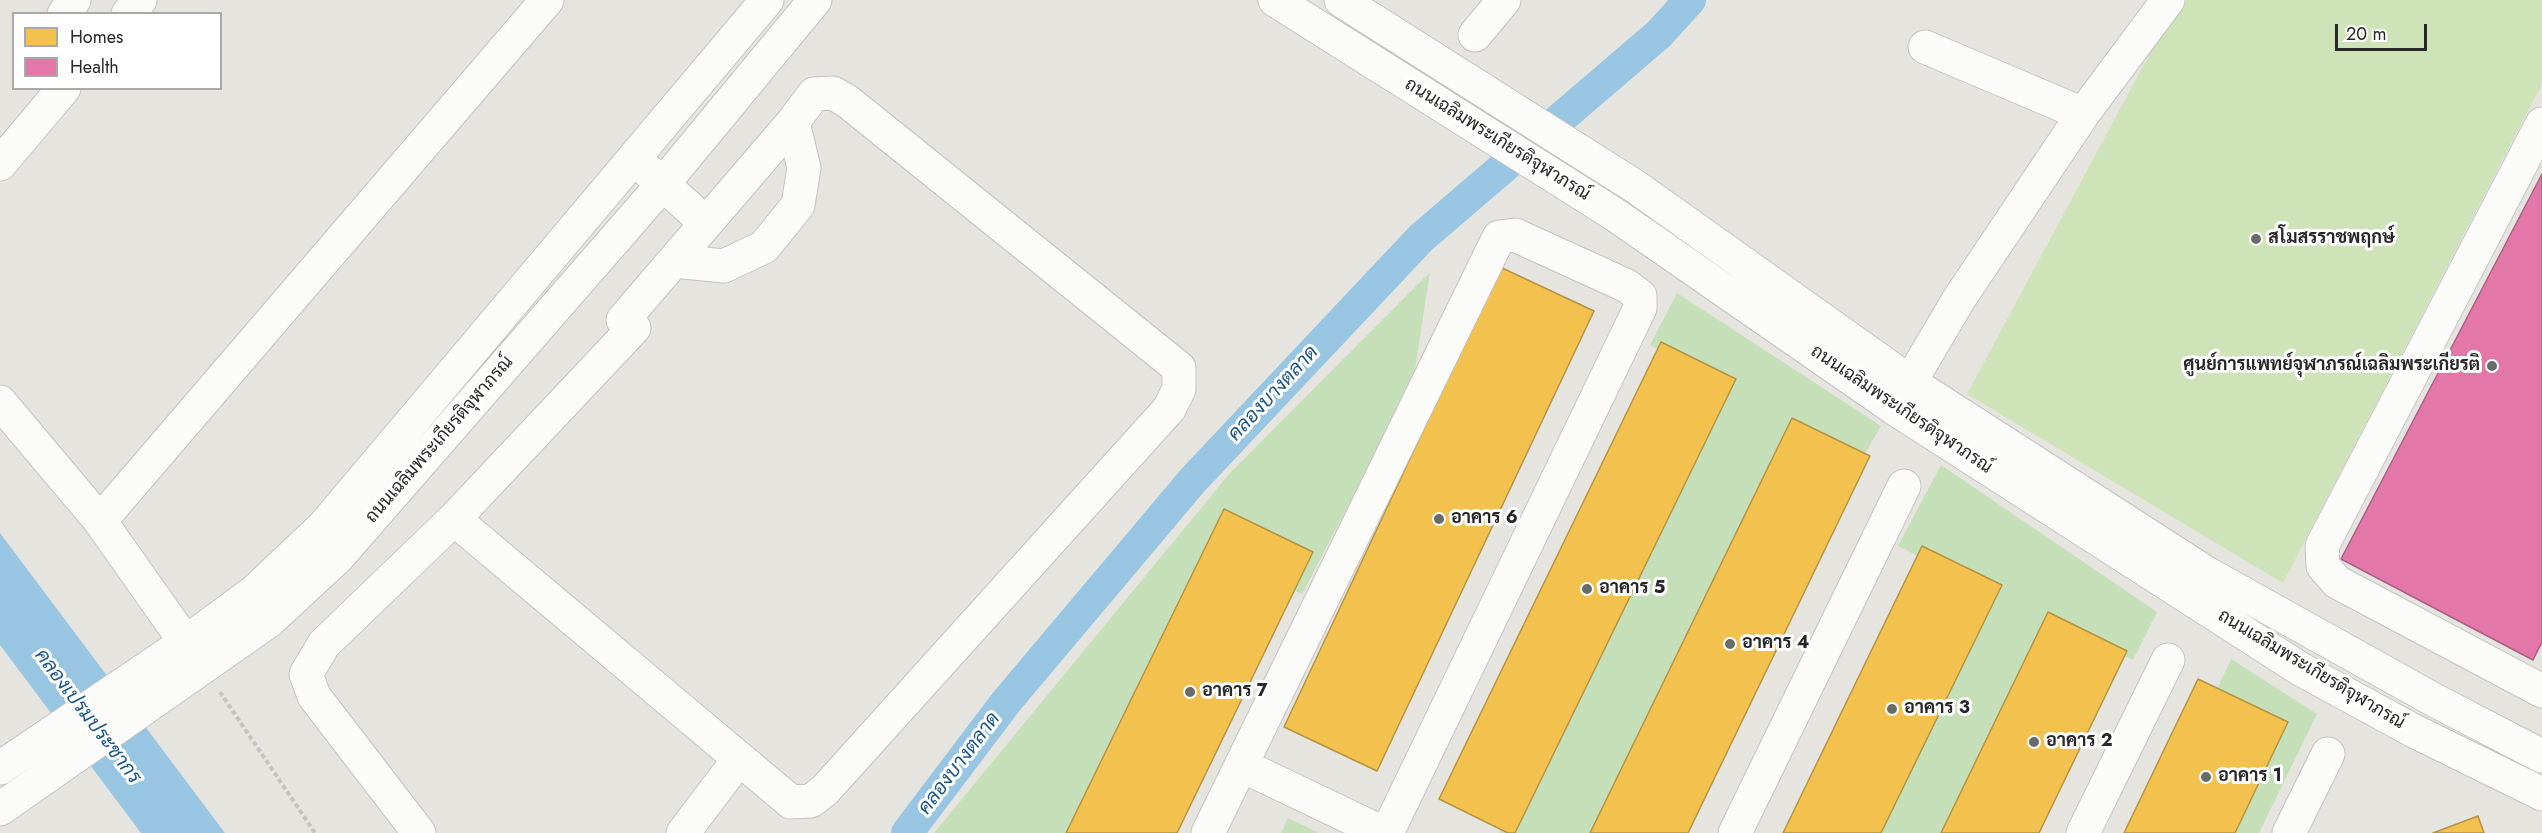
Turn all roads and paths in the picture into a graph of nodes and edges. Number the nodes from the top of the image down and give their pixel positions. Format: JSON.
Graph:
{"nodes":[{"id":1,"x":140,"y":0,"type":"edge"},
{"id":2,"x":547,"y":0,"type":"edge"},
{"id":3,"x":767,"y":0,"type":"edge"},
{"id":4,"x":815,"y":0,"type":"edge"},
{"id":5,"x":1275,"y":0,"type":"edge"},
{"id":6,"x":1341,"y":0,"type":"edge"},
{"id":7,"x":1504,"y":0,"type":"edge"},
{"id":8,"x":2168,"y":0,"type":"edge"},
{"id":9,"x":130,"y":12,"type":"edge"},
{"id":10,"x":1475,"y":35,"type":"dead end"},
{"id":11,"x":1925,"y":47,"type":"dead end"},
{"id":12,"x":46,"y":97,"type":"edge"},
{"id":13,"x":2083,"y":114,"type":"junction"},
{"id":14,"x":793,"y":122,"type":"junction"},
{"id":15,"x":2542,"y":124,"type":"edge"},
{"id":16,"x":635,"y":160,"type":"junction"},
{"id":17,"x":0,"y":164,"type":"edge"},
{"id":18,"x":663,"y":184,"type":"junction"},
{"id":19,"x":706,"y":223,"type":"junction"},
{"id":20,"x":674,"y":261,"type":"junction"},
{"id":21,"x":1902,"y":395,"type":"junction"},
{"id":22,"x":0,"y":402,"type":"edge"},
{"id":23,"x":1904,"y":486,"type":"dead end"},
{"id":24,"x":454,"y":519,"type":"junction"},
{"id":25,"x":100,"y":521,"type":"junction"},
{"id":26,"x":173,"y":650,"type":"junction"},
{"id":27,"x":2168,"y":660,"type":"dead end"},
{"id":28,"x":191,"y":677,"type":"junction"},
{"id":29,"x":2540,"y":685,"type":"edge"},
{"id":30,"x":2328,"y":754,"type":"dead end"},
{"id":31,"x":2542,"y":756,"type":"edge"},
{"id":32,"x":740,"y":759,"type":"junction"},
{"id":33,"x":1241,"y":765,"type":"junction"},
{"id":34,"x":0,"y":768,"type":"edge"},
{"id":35,"x":2542,"y":794,"type":"edge"},
{"id":36,"x":9,"y":803,"type":"edge"},
{"id":37,"x":315,"y":833,"type":"edge"},
{"id":38,"x":420,"y":833,"type":"edge"},
{"id":39,"x":682,"y":833,"type":"edge"},
{"id":40,"x":1208,"y":833,"type":"edge"},
{"id":41,"x":1385,"y":833,"type":"edge"},
{"id":42,"x":1735,"y":833,"type":"edge"},
{"id":43,"x":2083,"y":833,"type":"edge"},
{"id":44,"x":2289,"y":833,"type":"edge"}],
"edges":[{"from":1,"to":9,"type":"street"},
{"from":2,"to":25,"type":"street"},
{"from":3,"to":16,"type":"street","name":"ถนนเฉลิมพระเกียรติจุฬาภรณ์"},
{"from":4,"to":18,"type":"street","name":"ถนนเฉลิมพระเกียรติจุฬาภรณ์"},
{"from":5,"to":21,"type":"street","name":"ถนนเฉลิมพระเกียรติจุฬาภรณ์"},
{"from":6,"to":21,"type":"street","name":"ถนนเฉลิมพระเกียรติจุฬาภรณ์"},
{"from":7,"to":10,"type":"street"},
{"from":8,"to":13,"type":"street"},
{"from":11,"to":13,"type":"street"},
{"from":12,"to":17,"type":"street"},
{"from":13,"to":21,"type":"street"},
{"from":14,"to":19,"type":"street"},
{"from":14,"to":20,"type":"street"},
{"from":14,"to":32,"type":"street"},
{"from":15,"to":29,"type":"street"},
{"from":16,"to":18,"type":"street"},
{"from":16,"to":26,"type":"street","name":"ถนนเฉลิมพระเกียรติจุฬาภรณ์"},
{"from":18,"to":19,"type":"street"},
{"from":18,"to":28,"type":"street","name":"ถนนเฉลิมพระเกียรติจุฬาภรณ์"},
{"from":19,"to":20,"type":"street"},
{"from":20,"to":24,"type":"street"},
{"from":21,"to":31,"type":"street","name":"ถนนเฉลิมพระเกียรติจุฬาภรณ์"},
{"from":21,"to":35,"type":"street","name":"ถนนเฉลิมพระเกียรติจุฬาภรณ์"},
{"from":22,"to":25,"type":"street"},
{"from":23,"to":42,"type":"street"},
{"from":24,"to":32,"type":"street"},
{"from":24,"to":38,"type":"street"},
{"from":25,"to":26,"type":"street"},
{"from":26,"to":28,"type":"street"},
{"from":26,"to":34,"type":"street","name":"ถนนเฉลิมพระเกียรติจุฬาภรณ์"},
{"from":27,"to":43,"type":"street"},
{"from":28,"to":36,"type":"street","name":"ถนนเฉลิมพระเกียรติจุฬาภรณ์"},
{"from":28,"to":37,"type":"path"},
{"from":30,"to":44,"type":"street"},
{"from":32,"to":39,"type":"street"},
{"from":33,"to":40,"type":"street"},
{"from":33,"to":41,"type":"street"},
{"from":33,"to":41,"type":"street"}]}
